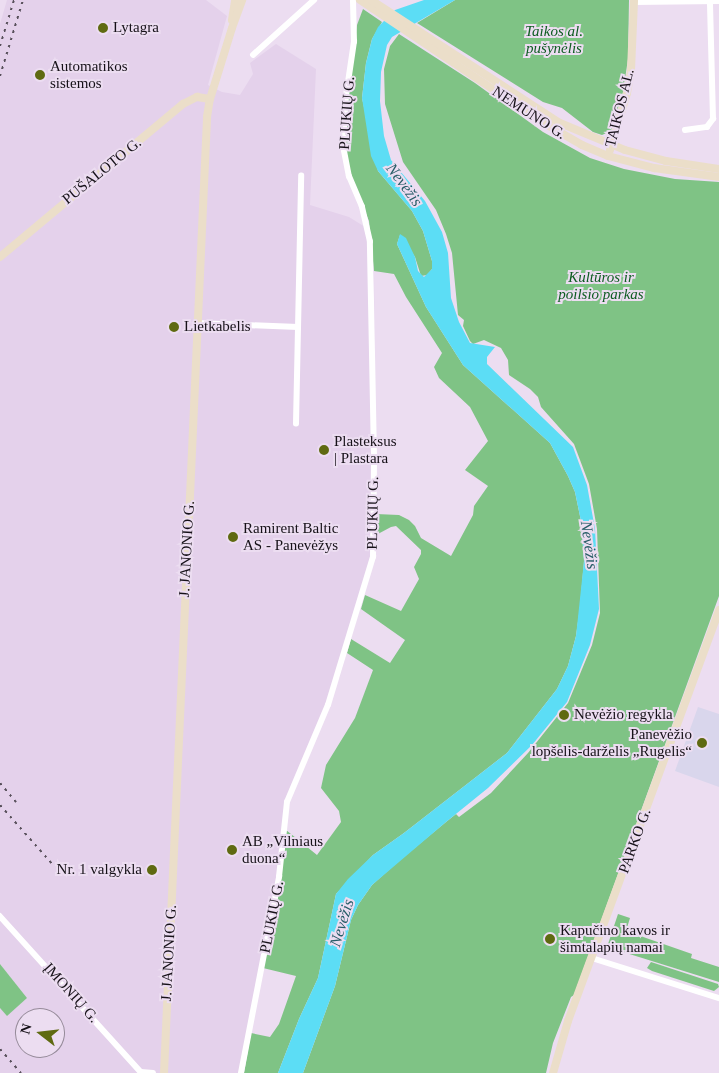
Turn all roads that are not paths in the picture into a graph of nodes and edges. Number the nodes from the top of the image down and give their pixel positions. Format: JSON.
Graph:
{"nodes":[{"id":1,"x":235,"y":0,"type":"edge"},
{"id":2,"x":242,"y":0,"type":"edge"},
{"id":3,"x":314,"y":0,"type":"edge"},
{"id":4,"x":353,"y":0,"type":"edge"},
{"id":5,"x":360,"y":0,"type":"edge"},
{"id":6,"x":371,"y":0,"type":"edge"},
{"id":7,"x":634,"y":1,"type":"edge"},
{"id":8,"x":710,"y":1,"type":"edge"},
{"id":9,"x":719,"y":1,"type":"edge"},
{"id":10,"x":232,"y":28,"type":"junction"},
{"id":11,"x":253,"y":55,"type":"dead end"},
{"id":12,"x":462,"y":64,"type":"junction"},
{"id":13,"x":210,"y":99,"type":"junction"},
{"id":14,"x":685,"y":130,"type":"dead end"},
{"id":15,"x":612,"y":146,"type":"junction"},
{"id":16,"x":608,"y":156,"type":"junction"},
{"id":17,"x":719,"y":169,"type":"edge"},
{"id":18,"x":301,"y":176,"type":"dead end"},
{"id":19,"x":719,"y":177,"type":"edge"},
{"id":20,"x":0,"y":257,"type":"edge"},
{"id":21,"x":197,"y":323,"type":"junction"},
{"id":22,"x":298,"y":328,"type":"junction"},
{"id":23,"x":296,"y":424,"type":"dead end"},
{"id":24,"x":719,"y":610,"type":"edge"},
{"id":25,"x":0,"y":916,"type":"edge"},
{"id":26,"x":592,"y":958,"type":"junction"},
{"id":27,"x":719,"y":998,"type":"edge"},
{"id":28,"x":142,"y":1073,"type":"edge"},
{"id":29,"x":152,"y":1073,"type":"edge"},
{"id":30,"x":164,"y":1073,"type":"edge"},
{"id":31,"x":241,"y":1073,"type":"edge"},
{"id":32,"x":553,"y":1073,"type":"edge"}],
"edges":[{"from":1,"to":10,"type":"main road","name":"J. JANONIO G."},
{"from":2,"to":10,"type":"main road","name":"J. JANONIO G."},
{"from":3,"to":11,"type":"street"},
{"from":4,"to":31,"type":"street","name":"PLUKIŲ G."},
{"from":5,"to":12,"type":"main road","name":"NEMUNO G."},
{"from":6,"to":12,"type":"main road","name":"NEMUNO G."},
{"from":7,"to":8,"type":"street"},
{"from":7,"to":15,"type":"main road","name":"TAIKOS AL."},
{"from":8,"to":9,"type":"street"},
{"from":8,"to":14,"type":"street"},
{"from":10,"to":13,"type":"main road","name":"J. JANONIO G."},
{"from":12,"to":15,"type":"main road","name":"NEMUNO G."},
{"from":12,"to":16,"type":"main road","name":"NEMUNO G."},
{"from":13,"to":20,"type":"main road","name":"PUŠALOTO G."},
{"from":13,"to":21,"type":"main road","name":"J. JANONIO G."},
{"from":15,"to":16,"type":"main road","name":"TAIKOS AL."},
{"from":15,"to":17,"type":"main road","name":"NEMUNO G."},
{"from":16,"to":19,"type":"main road","name":"NEMUNO G."},
{"from":18,"to":22,"type":"street"},
{"from":21,"to":22,"type":"street"},
{"from":21,"to":30,"type":"main road","name":"J. JANONIO G."},
{"from":22,"to":23,"type":"street"},
{"from":24,"to":26,"type":"main road","name":"PARKO G."},
{"from":25,"to":28,"type":"street","name":"ĮMONIŲ G."},
{"from":26,"to":27,"type":"street"},
{"from":26,"to":32,"type":"main road","name":"PARKO G."},
{"from":28,"to":29,"type":"street","name":"ĮMONIŲ G."}]}
